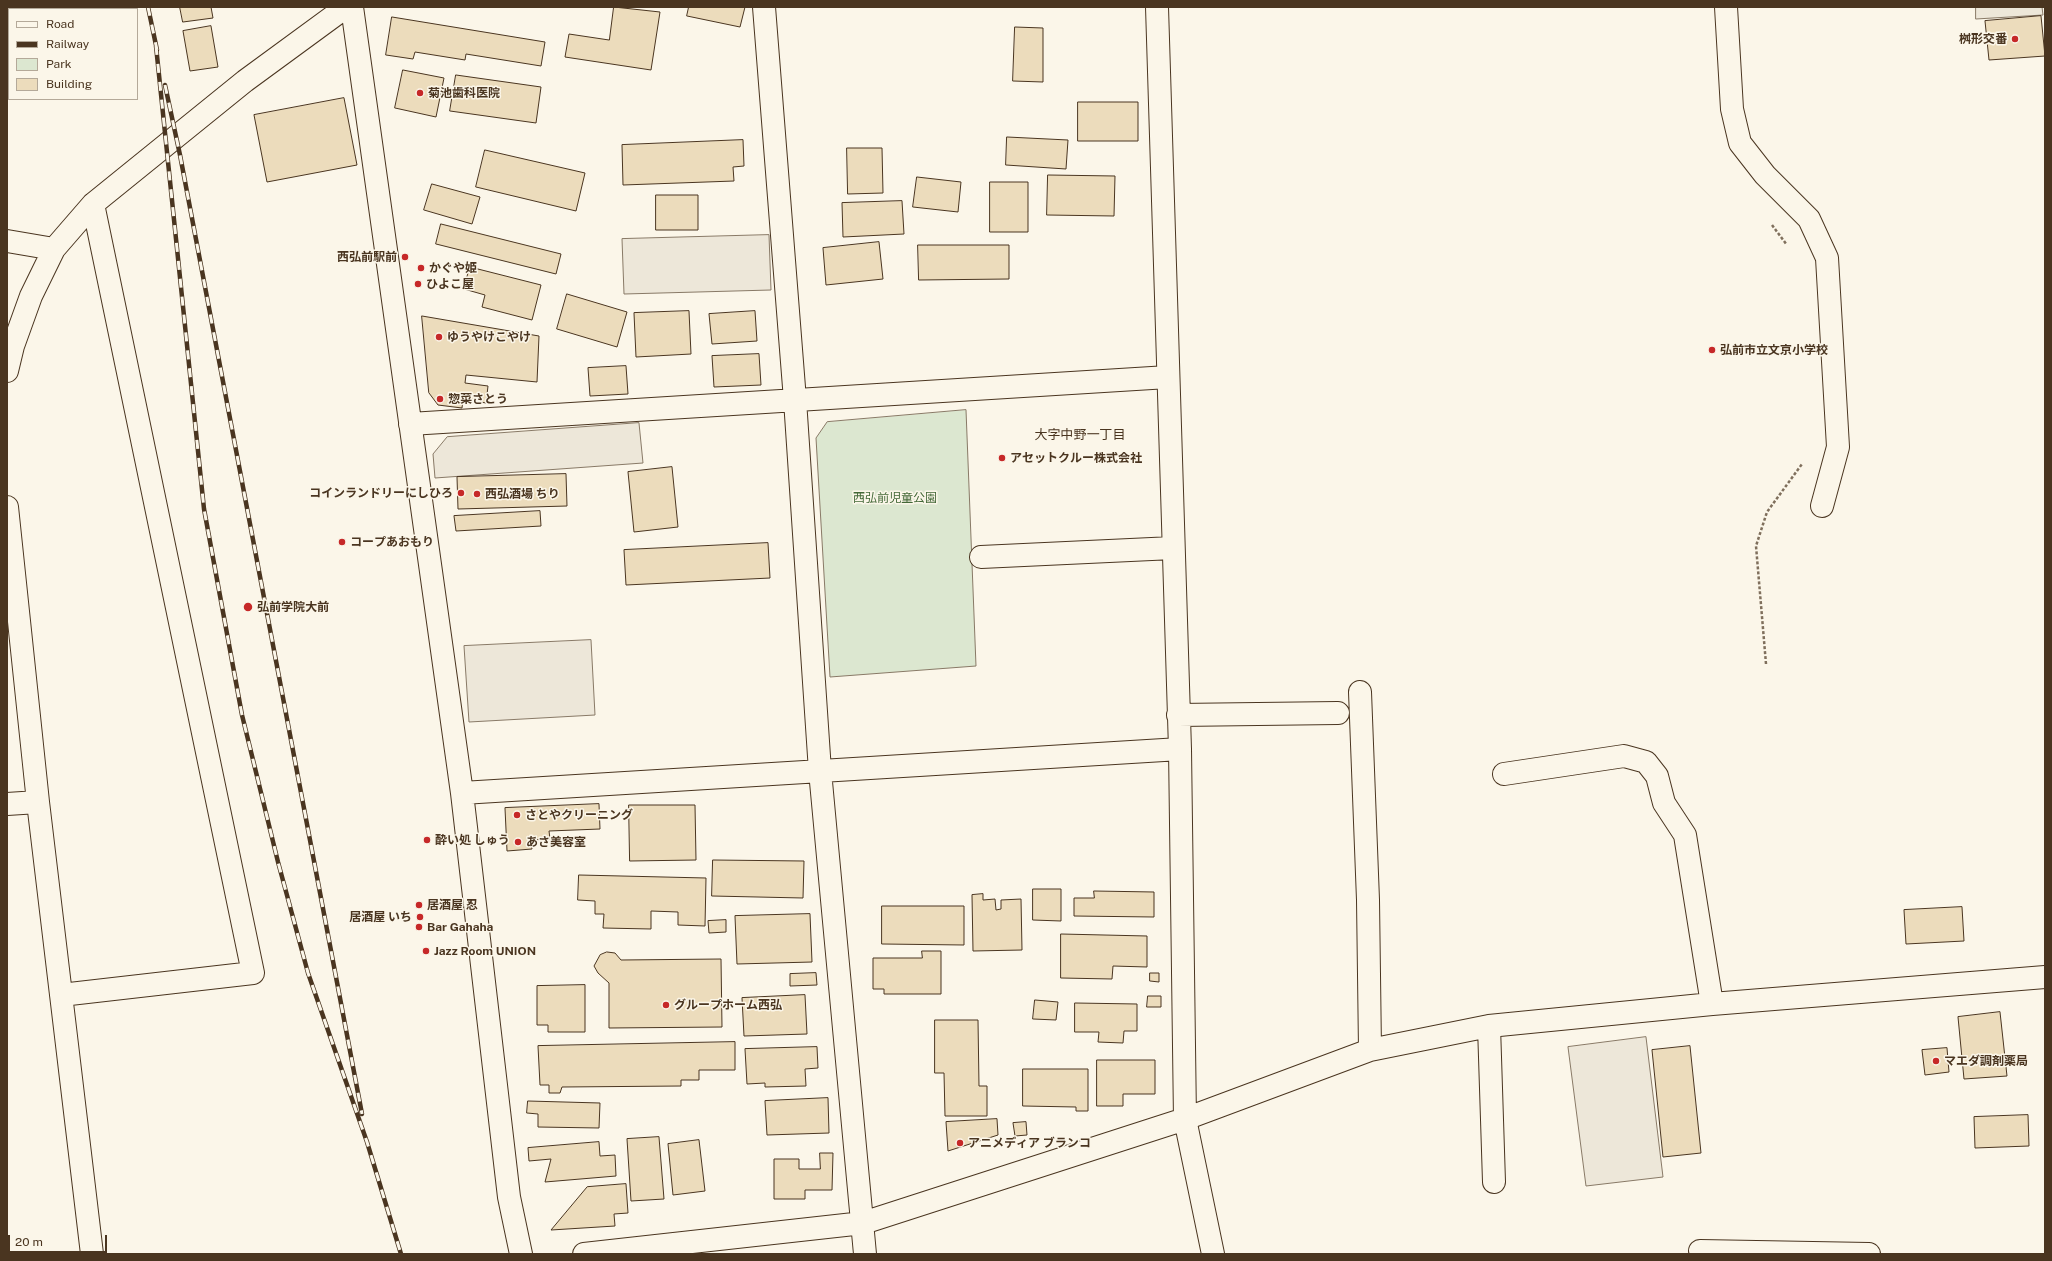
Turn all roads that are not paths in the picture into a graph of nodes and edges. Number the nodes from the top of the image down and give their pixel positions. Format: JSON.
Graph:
{"nodes":[{"id":1,"x":346,"y":7,"type":"edge"},
{"id":2,"x":352,"y":7,"type":"edge"},
{"id":3,"x":764,"y":7,"type":"edge"},
{"id":4,"x":1157,"y":7,"type":"edge"},
{"id":5,"x":1726,"y":7,"type":"edge"},
{"id":6,"x":93,"y":204,"type":"junction"},
{"id":7,"x":7,"y":241,"type":"edge"},
{"id":8,"x":54,"y":249,"type":"junction"},
{"id":9,"x":7,"y":371,"type":"edge"},
{"id":10,"x":1168,"y":377,"type":"junction"},
{"id":11,"x":795,"y":400,"type":"junction"},
{"id":12,"x":410,"y":424,"type":"junction"},
{"id":13,"x":1822,"y":506,"type":"dead end"},
{"id":14,"x":7,"y":507,"type":"edge"},
{"id":15,"x":1173,"y":548,"type":"junction"},
{"id":16,"x":981,"y":557,"type":"dead end"},
{"id":17,"x":1360,"y":692,"type":"dead end"},
{"id":18,"x":1338,"y":713,"type":"dead end"},
{"id":19,"x":1178,"y":715,"type":"junction"},
{"id":20,"x":1180,"y":749,"type":"junction"},
{"id":21,"x":820,"y":771,"type":"junction"},
{"id":22,"x":1504,"y":774,"type":"dead end"},
{"id":23,"x":462,"y":792,"type":"junction"},
{"id":24,"x":38,"y":802,"type":"junction"},
{"id":25,"x":7,"y":804,"type":"edge"},
{"id":26,"x":2045,"y":977,"type":"edge"},
{"id":27,"x":61,"y":995,"type":"junction"},
{"id":28,"x":1712,"y":1004,"type":"junction"},
{"id":29,"x":1489,"y":1026,"type":"junction"},
{"id":30,"x":1370,"y":1050,"type":"junction"},
{"id":31,"x":1185,"y":1120,"type":"junction"},
{"id":32,"x":1494,"y":1182,"type":"dead end"},
{"id":33,"x":863,"y":1223,"type":"junction"},
{"id":34,"x":1700,"y":1252,"type":"dead end"},
{"id":35,"x":92,"y":1254,"type":"edge"},
{"id":36,"x":521,"y":1254,"type":"edge"},
{"id":37,"x":584,"y":1254,"type":"edge"},
{"id":38,"x":865,"y":1254,"type":"edge"},
{"id":39,"x":1213,"y":1254,"type":"edge"},
{"id":40,"x":1869,"y":1254,"type":"edge"}],
"edges":[{"from":1,"to":6,"type":"street"},
{"from":2,"to":12,"type":"street"},
{"from":3,"to":11,"type":"street"},
{"from":4,"to":10,"type":"street"},
{"from":5,"to":13,"type":"street"},
{"from":6,"to":8,"type":"street"},
{"from":6,"to":27,"type":"street"},
{"from":7,"to":8,"type":"street"},
{"from":8,"to":9,"type":"street"},
{"from":10,"to":11,"type":"street"},
{"from":10,"to":15,"type":"street"},
{"from":11,"to":12,"type":"street"},
{"from":11,"to":21,"type":"street"},
{"from":12,"to":23,"type":"street"},
{"from":14,"to":24,"type":"street"},
{"from":15,"to":16,"type":"street"},
{"from":15,"to":19,"type":"street"},
{"from":17,"to":30,"type":"street"},
{"from":18,"to":19,"type":"street"},
{"from":19,"to":20,"type":"street"},
{"from":20,"to":21,"type":"street"},
{"from":20,"to":31,"type":"street"},
{"from":21,"to":23,"type":"street"},
{"from":21,"to":33,"type":"street"},
{"from":22,"to":28,"type":"street"},
{"from":23,"to":36,"type":"street"},
{"from":24,"to":25,"type":"street"},
{"from":24,"to":27,"type":"street"},
{"from":26,"to":28,"type":"street"},
{"from":27,"to":35,"type":"street"},
{"from":28,"to":29,"type":"street"},
{"from":29,"to":30,"type":"street"},
{"from":29,"to":32,"type":"street"},
{"from":30,"to":31,"type":"street"},
{"from":31,"to":33,"type":"street"},
{"from":31,"to":39,"type":"street"},
{"from":33,"to":37,"type":"street"},
{"from":33,"to":38,"type":"street"},
{"from":34,"to":40,"type":"street"}]}
